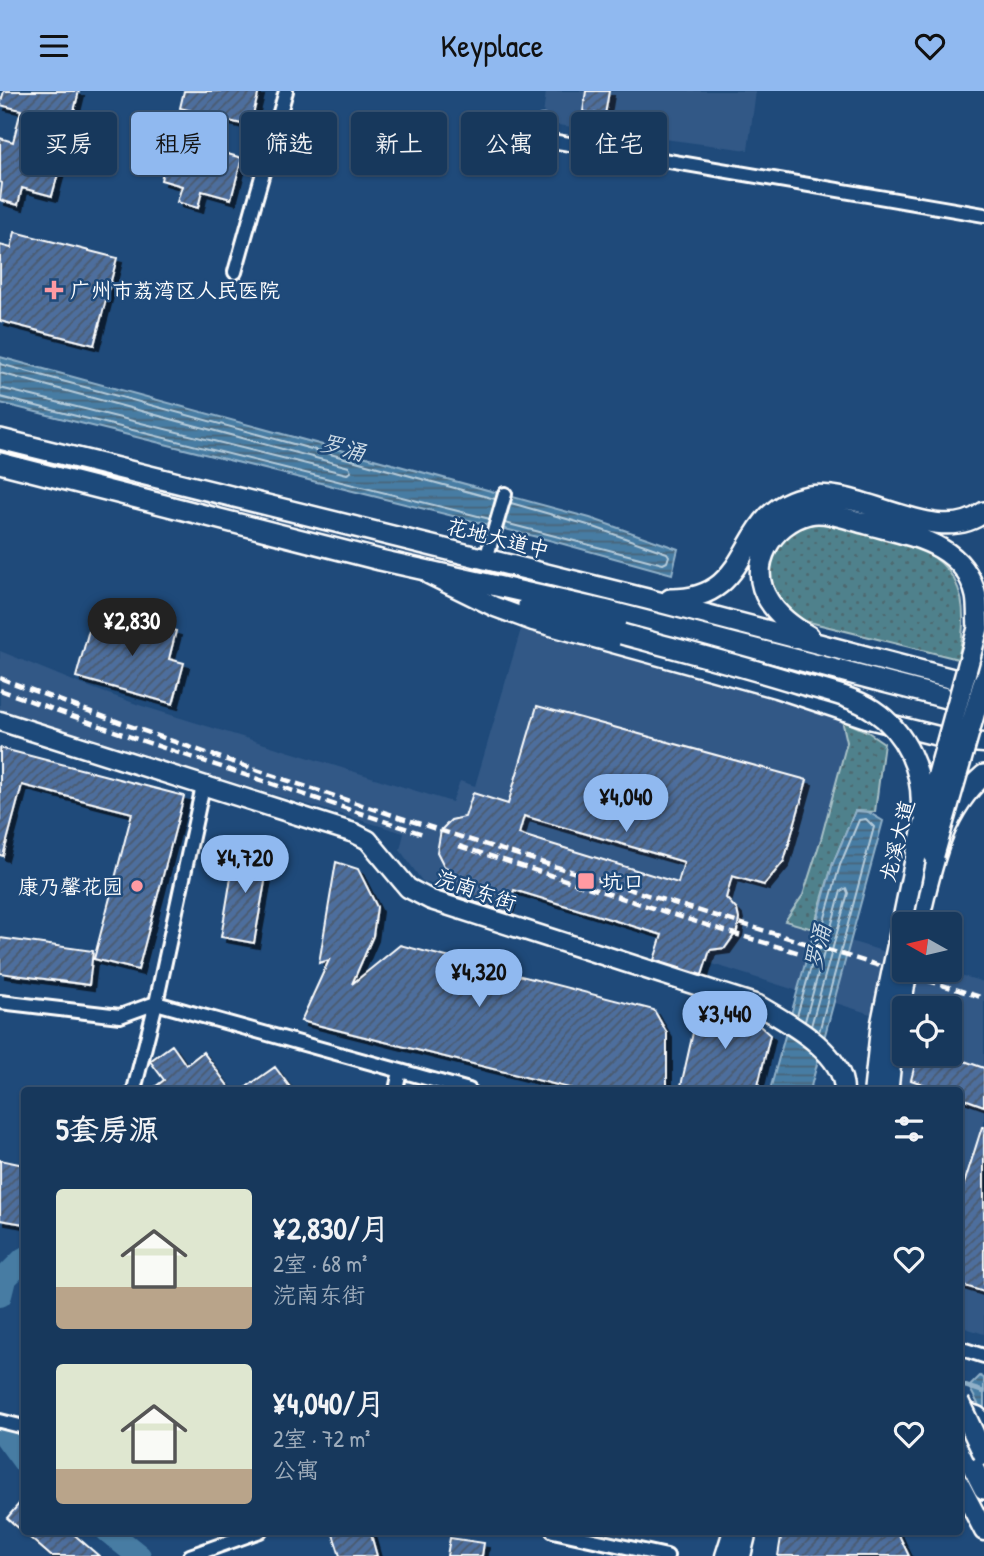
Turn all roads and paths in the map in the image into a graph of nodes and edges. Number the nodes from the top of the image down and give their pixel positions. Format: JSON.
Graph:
{"nodes":[{"id":1,"x":286,"y":91,"type":"edge"},
{"id":2,"x":557,"y":142,"type":"edge"},
{"id":3,"x":984,"y":215,"type":"edge"},
{"id":4,"x":235,"y":272,"type":"dead end"},
{"id":5,"x":0,"y":439,"type":"edge"},
{"id":6,"x":0,"y":463,"type":"edge"},
{"id":7,"x":505,"y":494,"type":"dead end"},
{"id":8,"x":984,"y":512,"type":"edge"},
{"id":9,"x":486,"y":559,"type":"junction"},
{"id":10,"x":380,"y":560,"type":"junction"},
{"id":11,"x":426,"y":574,"type":"junction"},
{"id":12,"x":647,"y":599,"type":"junction"},
{"id":13,"x":984,"y":607,"type":"edge"},
{"id":14,"x":978,"y":628,"type":"junction"},
{"id":15,"x":835,"y":649,"type":"junction"},
{"id":16,"x":984,"y":680,"type":"edge"},
{"id":17,"x":984,"y":687,"type":"edge"},
{"id":18,"x":984,"y":708,"type":"edge"},
{"id":19,"x":0,"y":721,"type":"edge"},
{"id":20,"x":984,"y":743,"type":"edge"},
{"id":21,"x":984,"y":775,"type":"edge"},
{"id":22,"x":203,"y":786,"type":"junction"},
{"id":23,"x":925,"y":853,"type":"junction"},
{"id":24,"x":919,"y":912,"type":"edge"},
{"id":25,"x":905,"y":982,"type":"edge"},
{"id":26,"x":0,"y":1002,"type":"edge"},
{"id":27,"x":156,"y":1003,"type":"junction"},
{"id":28,"x":400,"y":1071,"type":"junction"},
{"id":29,"x":135,"y":1087,"type":"edge"},
{"id":30,"x":397,"y":1087,"type":"edge"},
{"id":31,"x":458,"y":1087,"type":"edge"},
{"id":32,"x":843,"y":1087,"type":"edge"},
{"id":33,"x":874,"y":1087,"type":"edge"},
{"id":34,"x":888,"y":1087,"type":"edge"},
{"id":35,"x":963,"y":1349,"type":"edge"},
{"id":36,"x":984,"y":1356,"type":"edge"},
{"id":37,"x":963,"y":1410,"type":"edge"},
{"id":38,"x":963,"y":1411,"type":"edge"},
{"id":39,"x":0,"y":1421,"type":"edge"},
{"id":40,"x":984,"y":1422,"type":"edge"},
{"id":41,"x":21,"y":1426,"type":"edge"},
{"id":42,"x":963,"y":1428,"type":"edge"},
{"id":43,"x":984,"y":1433,"type":"edge"},
{"id":44,"x":963,"y":1448,"type":"edge"},
{"id":45,"x":984,"y":1455,"type":"edge"},
{"id":46,"x":984,"y":1489,"type":"edge"},
{"id":47,"x":963,"y":1491,"type":"edge"},
{"id":48,"x":984,"y":1531,"type":"edge"},
{"id":49,"x":249,"y":1535,"type":"edge"},
{"id":50,"x":571,"y":1535,"type":"edge"},
{"id":51,"x":732,"y":1535,"type":"edge"},
{"id":52,"x":746,"y":1535,"type":"edge"},
{"id":53,"x":190,"y":1556,"type":"edge"},
{"id":54,"x":667,"y":1556,"type":"edge"},
{"id":55,"x":726,"y":1556,"type":"edge"},
{"id":56,"x":741,"y":1556,"type":"edge"}],
"edges":[{"from":1,"to":4,"type":"street"},
{"from":2,"to":3,"type":"street"},
{"from":5,"to":9,"type":"main road","name":"花地大道中"},
{"from":6,"to":10,"type":"main road"},
{"from":7,"to":9,"type":"street"},
{"from":8,"to":12,"type":"main road"},
{"from":9,"to":12,"type":"main road","name":"花地大道中"},
{"from":10,"to":11,"type":"main road"},
{"from":10,"to":18,"type":"main road"},
{"from":11,"to":20,"type":"street"},
{"from":11,"to":23,"type":"main road","bridge":true},
{"from":12,"to":15,"type":"main road","name":"花地大道中"},
{"from":13,"to":14,"type":"street","name":"龙溪大道"},
{"from":14,"to":15,"type":"main road"},
{"from":14,"to":23,"type":"main road","name":"龙溪大道","bridge":true},
{"from":15,"to":17,"type":"main road","name":"花地大道中"},
{"from":16,"to":23,"type":"main road","name":"龙溪大道","bridge":true},
{"from":19,"to":22,"type":"street","name":"浣南东街"},
{"from":21,"to":23,"type":"main road","bridge":true},
{"from":22,"to":27,"type":"street"},
{"from":22,"to":32,"type":"street","name":"浣南东街"},
{"from":23,"to":24,"type":"main road","name":"龙溪大道"},
{"from":23,"to":33,"type":"main road","name":"龙溪大道","bridge":true},
{"from":25,"to":34,"type":"main road","bridge":true},
{"from":26,"to":27,"type":"street"},
{"from":27,"to":28,"type":"street"},
{"from":27,"to":29,"type":"street"},
{"from":28,"to":30,"type":"street"},
{"from":28,"to":31,"type":"street"},
{"from":35,"to":36,"type":"street"},
{"from":37,"to":45,"type":"main road","bridge":true},
{"from":38,"to":40,"type":"street"},
{"from":39,"to":41,"type":"street"},
{"from":42,"to":43,"type":"street"},
{"from":44,"to":46,"type":"main road"},
{"from":47,"to":48,"type":"street"},
{"from":49,"to":53,"type":"street"},
{"from":50,"to":54,"type":"street"},
{"from":51,"to":55,"type":"street"},
{"from":52,"to":56,"type":"street"}]}
